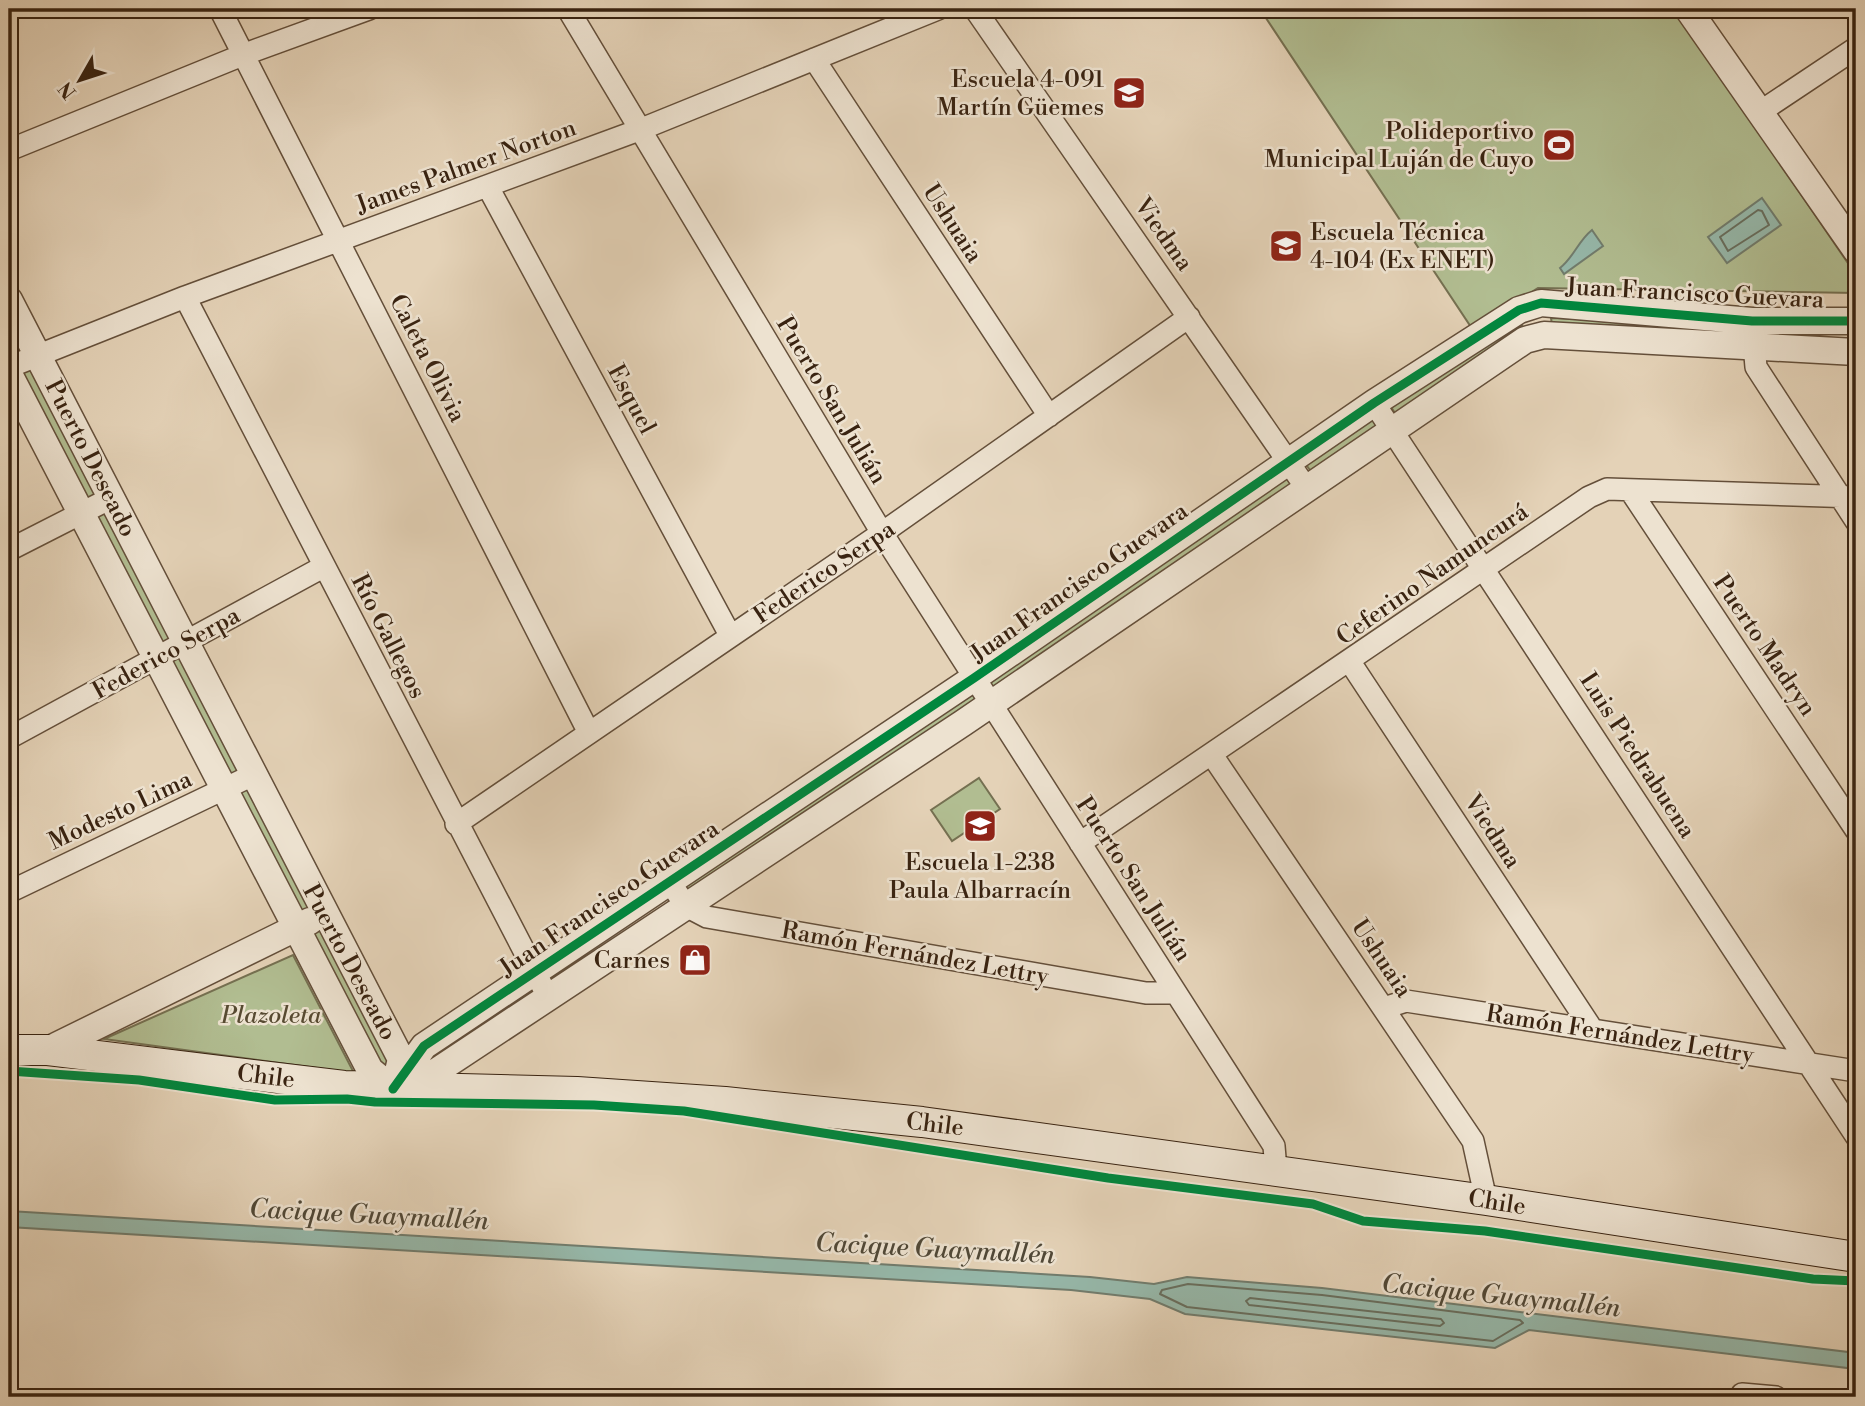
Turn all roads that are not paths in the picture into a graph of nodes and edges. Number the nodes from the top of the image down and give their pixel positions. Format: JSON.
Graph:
{"nodes":[{"id":1,"x":220,"y":9,"type":"edge"},
{"id":2,"x":369,"y":9,"type":"edge"},
{"id":3,"x":568,"y":9,"type":"edge"},
{"id":4,"x":938,"y":9,"type":"edge"},
{"id":5,"x":975,"y":9,"type":"edge"},
{"id":6,"x":1688,"y":9,"type":"edge"},
{"id":7,"x":1856,"y":48,"type":"edge"},
{"id":8,"x":245,"y":54,"type":"junction"},
{"id":9,"x":814,"y":59,"type":"junction"},
{"id":10,"x":1760,"y":112,"type":"junction"},
{"id":11,"x":639,"y":130,"type":"junction"},
{"id":12,"x":9,"y":150,"type":"edge"},
{"id":13,"x":488,"y":187,"type":"junction"},
{"id":14,"x":339,"y":241,"type":"junction"},
{"id":15,"x":1854,"y":244,"type":"edge"},
{"id":16,"x":186,"y":298,"type":"junction"},
{"id":17,"x":9,"y":300,"type":"edge"},
{"id":18,"x":1541,"y":303,"type":"junction"},
{"id":19,"x":1189,"y":317,"type":"junction"},
{"id":20,"x":1752,"y":321,"type":"junction"},
{"id":21,"x":1856,"y":321,"type":"edge"},
{"id":22,"x":1544,"y":335,"type":"junction"},
{"id":23,"x":1754,"y":348,"type":"junction"},
{"id":24,"x":1856,"y":352,"type":"edge"},
{"id":25,"x":37,"y":354,"type":"junction"},
{"id":26,"x":9,"y":367,"type":"edge"},
{"id":27,"x":9,"y":374,"type":"edge"},
{"id":28,"x":1374,"y":403,"type":"junction"},
{"id":29,"x":1049,"y":416,"type":"junction"},
{"id":30,"x":1393,"y":429,"type":"junction"},
{"id":31,"x":1287,"y":461,"type":"junction"},
{"id":32,"x":1307,"y":489,"type":"junction"},
{"id":33,"x":1630,"y":490,"type":"junction"},
{"id":34,"x":1848,"y":496,"type":"edge"},
{"id":35,"x":111,"y":498,"type":"junction"},
{"id":36,"x":81,"y":513,"type":"junction"},
{"id":37,"x":1856,"y":521,"type":"edge"},
{"id":38,"x":881,"y":533,"type":"junction"},
{"id":39,"x":9,"y":550,"type":"edge"},
{"id":40,"x":323,"y":567,"type":"junction"},
{"id":41,"x":1484,"y":569,"type":"junction"},
{"id":42,"x":730,"y":635,"type":"junction"},
{"id":43,"x":185,"y":642,"type":"junction"},
{"id":44,"x":156,"y":659,"type":"junction"},
{"id":45,"x":1350,"y":662,"type":"junction"},
{"id":46,"x":974,"y":678,"type":"junction"},
{"id":47,"x":991,"y":704,"type":"junction"},
{"id":48,"x":588,"y":731,"type":"junction"},
{"id":49,"x":9,"y":738,"type":"edge"},
{"id":50,"x":1212,"y":755,"type":"junction"},
{"id":51,"x":253,"y":775,"type":"junction"},
{"id":52,"x":223,"y":789,"type":"junction"},
{"id":53,"x":456,"y":824,"type":"junction"},
{"id":54,"x":1856,"y":830,"type":"edge"},
{"id":55,"x":1080,"y":843,"type":"junction"},
{"id":56,"x":668,"y":881,"type":"junction"},
{"id":57,"x":9,"y":892,"type":"edge"},
{"id":58,"x":686,"y":906,"type":"junction"},
{"id":59,"x":325,"y":914,"type":"junction"},
{"id":60,"x":296,"y":929,"type":"junction"},
{"id":61,"x":534,"y":972,"type":"junction"},
{"id":62,"x":1176,"y":993,"type":"junction"},
{"id":63,"x":548,"y":998,"type":"junction"},
{"id":64,"x":1384,"y":1008,"type":"junction"},
{"id":65,"x":1592,"y":1029,"type":"junction"},
{"id":66,"x":9,"y":1050,"type":"edge"},
{"id":67,"x":48,"y":1050,"type":"junction"},
{"id":68,"x":1809,"y":1063,"type":"junction"},
{"id":69,"x":1856,"y":1070,"type":"edge"},
{"id":70,"x":393,"y":1089,"type":"junction"},
{"id":71,"x":1856,"y":1136,"type":"edge"},
{"id":72,"x":1276,"y":1170,"type":"junction"},
{"id":73,"x":1486,"y":1200,"type":"junction"},
{"id":74,"x":1856,"y":1257,"type":"edge"},
{"id":75,"x":1743,"y":1396,"type":"edge"},
{"id":76,"x":1776,"y":1397,"type":"edge"}],
"edges":[{"from":1,"to":8,"type":"street","name":"Caleta Olivia"},
{"from":2,"to":8,"type":"street"},
{"from":3,"to":11,"type":"street","name":"Puerto San Julián"},
{"from":4,"to":9,"type":"street","name":"James Palmer Norton"},
{"from":5,"to":19,"type":"street","name":"Viedma"},
{"from":6,"to":10,"type":"street"},
{"from":7,"to":10,"type":"street"},
{"from":8,"to":12,"type":"street"},
{"from":8,"to":14,"type":"street","name":"Caleta Olivia"},
{"from":9,"to":11,"type":"street","name":"James Palmer Norton"},
{"from":9,"to":29,"type":"street","name":"Ushuaia"},
{"from":10,"to":15,"type":"street"},
{"from":11,"to":13,"type":"street","name":"James Palmer Norton"},
{"from":11,"to":38,"type":"street","name":"Puerto San Julián"},
{"from":13,"to":14,"type":"street","name":"James Palmer Norton"},
{"from":13,"to":42,"type":"street","name":"Esquel"},
{"from":14,"to":16,"type":"street","name":"James Palmer Norton"},
{"from":14,"to":48,"type":"street","name":"Caleta Olivia"},
{"from":16,"to":25,"type":"street","name":"James Palmer Norton"},
{"from":16,"to":40,"type":"street","name":"Río Gallegos"},
{"from":17,"to":25,"type":"street","name":"Puerto Deseado"},
{"from":18,"to":20,"type":"street","name":"Juan Francisco Guevara"},
{"from":18,"to":22,"type":"street"},
{"from":18,"to":28,"type":"street","name":"Juan Francisco Guevara"},
{"from":19,"to":29,"type":"street","name":"Federico Serpa"},
{"from":19,"to":31,"type":"street","name":"Viedma"},
{"from":20,"to":21,"type":"street","name":"Juan Francisco Guevara"},
{"from":20,"to":23,"type":"street"},
{"from":22,"to":23,"type":"street","name":"Juan Francisco Guevara"},
{"from":22,"to":30,"type":"street","name":"Juan Francisco Guevara"},
{"from":23,"to":24,"type":"street","name":"Juan Francisco Guevara"},
{"from":23,"to":34,"type":"street"},
{"from":25,"to":26,"type":"street","name":"James Palmer Norton"},
{"from":25,"to":35,"type":"street","name":"Puerto Deseado"},
{"from":27,"to":36,"type":"street","name":"Puerto Deseado"},
{"from":28,"to":30,"type":"street","name":"Luis Piedrabuena"},
{"from":28,"to":31,"type":"street","name":"Juan Francisco Guevara"},
{"from":29,"to":38,"type":"street","name":"Federico Serpa"},
{"from":30,"to":32,"type":"street","name":"Juan Francisco Guevara"},
{"from":30,"to":41,"type":"street","name":"Luis Piedrabuena"},
{"from":31,"to":32,"type":"street","name":"Viedma"},
{"from":31,"to":46,"type":"street","name":"Juan Francisco Guevara"},
{"from":32,"to":47,"type":"street","name":"Juan Francisco Guevara"},
{"from":33,"to":34,"type":"street","name":"Ceferino Namuncurá"},
{"from":33,"to":41,"type":"street","name":"Ceferino Namuncurá"},
{"from":33,"to":54,"type":"street","name":"Puerto Madryn"},
{"from":34,"to":37,"type":"street"},
{"from":35,"to":36,"type":"street"},
{"from":35,"to":43,"type":"street","name":"Puerto Deseado"},
{"from":36,"to":39,"type":"street"},
{"from":36,"to":44,"type":"street","name":"Puerto Deseado"},
{"from":38,"to":42,"type":"street","name":"Federico Serpa"},
{"from":38,"to":46,"type":"street","name":"Puerto San Julián"},
{"from":40,"to":43,"type":"street","name":"Federico Serpa"},
{"from":40,"to":53,"type":"street","name":"Río Gallegos"},
{"from":41,"to":45,"type":"street","name":"Ceferino Namuncurá"},
{"from":41,"to":68,"type":"street","name":"Luis Piedrabuena"},
{"from":42,"to":48,"type":"street","name":"Federico Serpa"},
{"from":43,"to":44,"type":"street","name":"Federico Serpa"},
{"from":43,"to":51,"type":"street","name":"Puerto Deseado"},
{"from":44,"to":49,"type":"street","name":"Federico Serpa"},
{"from":44,"to":52,"type":"street","name":"Puerto Deseado"},
{"from":45,"to":50,"type":"street","name":"Ceferino Namuncurá"},
{"from":45,"to":65,"type":"street","name":"Viedma"},
{"from":46,"to":47,"type":"street","name":"Puerto San Julián"},
{"from":46,"to":56,"type":"street","name":"Juan Francisco Guevara"},
{"from":47,"to":55,"type":"street","name":"Puerto San Julián"},
{"from":47,"to":58,"type":"street","name":"Juan Francisco Guevara"},
{"from":48,"to":53,"type":"street","name":"Federico Serpa"},
{"from":50,"to":55,"type":"street","name":"Ceferino Namuncurá"},
{"from":50,"to":64,"type":"street","name":"Ushuaia"},
{"from":51,"to":52,"type":"street","name":"Modesto Lima"},
{"from":51,"to":59,"type":"street","name":"Puerto Deseado"},
{"from":52,"to":57,"type":"street","name":"Modesto Lima"},
{"from":52,"to":60,"type":"street","name":"Puerto Deseado"},
{"from":53,"to":61,"type":"street","name":"Río Gallegos"},
{"from":55,"to":62,"type":"street","name":"Puerto San Julián"},
{"from":56,"to":58,"type":"street"},
{"from":56,"to":61,"type":"street","name":"Juan Francisco Guevara"},
{"from":58,"to":62,"type":"street","name":"Ramón Fernández Lettry"},
{"from":58,"to":63,"type":"street","name":"Juan Francisco Guevara"},
{"from":59,"to":60,"type":"street"},
{"from":59,"to":70,"type":"street","name":"Puerto Deseado"},
{"from":60,"to":67,"type":"street"},
{"from":60,"to":70,"type":"street","name":"Puerto Deseado"},
{"from":61,"to":63,"type":"street","name":"Río Gallegos"},
{"from":61,"to":70,"type":"street","name":"Juan Francisco Guevara"},
{"from":62,"to":72,"type":"street","name":"Puerto San Julián"},
{"from":63,"to":70,"type":"street","name":"Juan Francisco Guevara"},
{"from":64,"to":65,"type":"street","name":"Ramón Fernández Lettry"},
{"from":64,"to":73,"type":"street","name":"Ushuaia"},
{"from":65,"to":68,"type":"street","name":"Ramón Fernández Lettry"},
{"from":66,"to":67,"type":"main road","name":"Chile"},
{"from":67,"to":70,"type":"main road","name":"Chile"},
{"from":68,"to":69,"type":"street","name":"Ramón Fernández Lettry"},
{"from":68,"to":71,"type":"street","name":"Luis Piedrabuena"},
{"from":70,"to":72,"type":"main road","name":"Chile"},
{"from":72,"to":73,"type":"main road","name":"Chile"},
{"from":73,"to":74,"type":"main road","name":"Chile"},
{"from":75,"to":76,"type":"street"}]}
